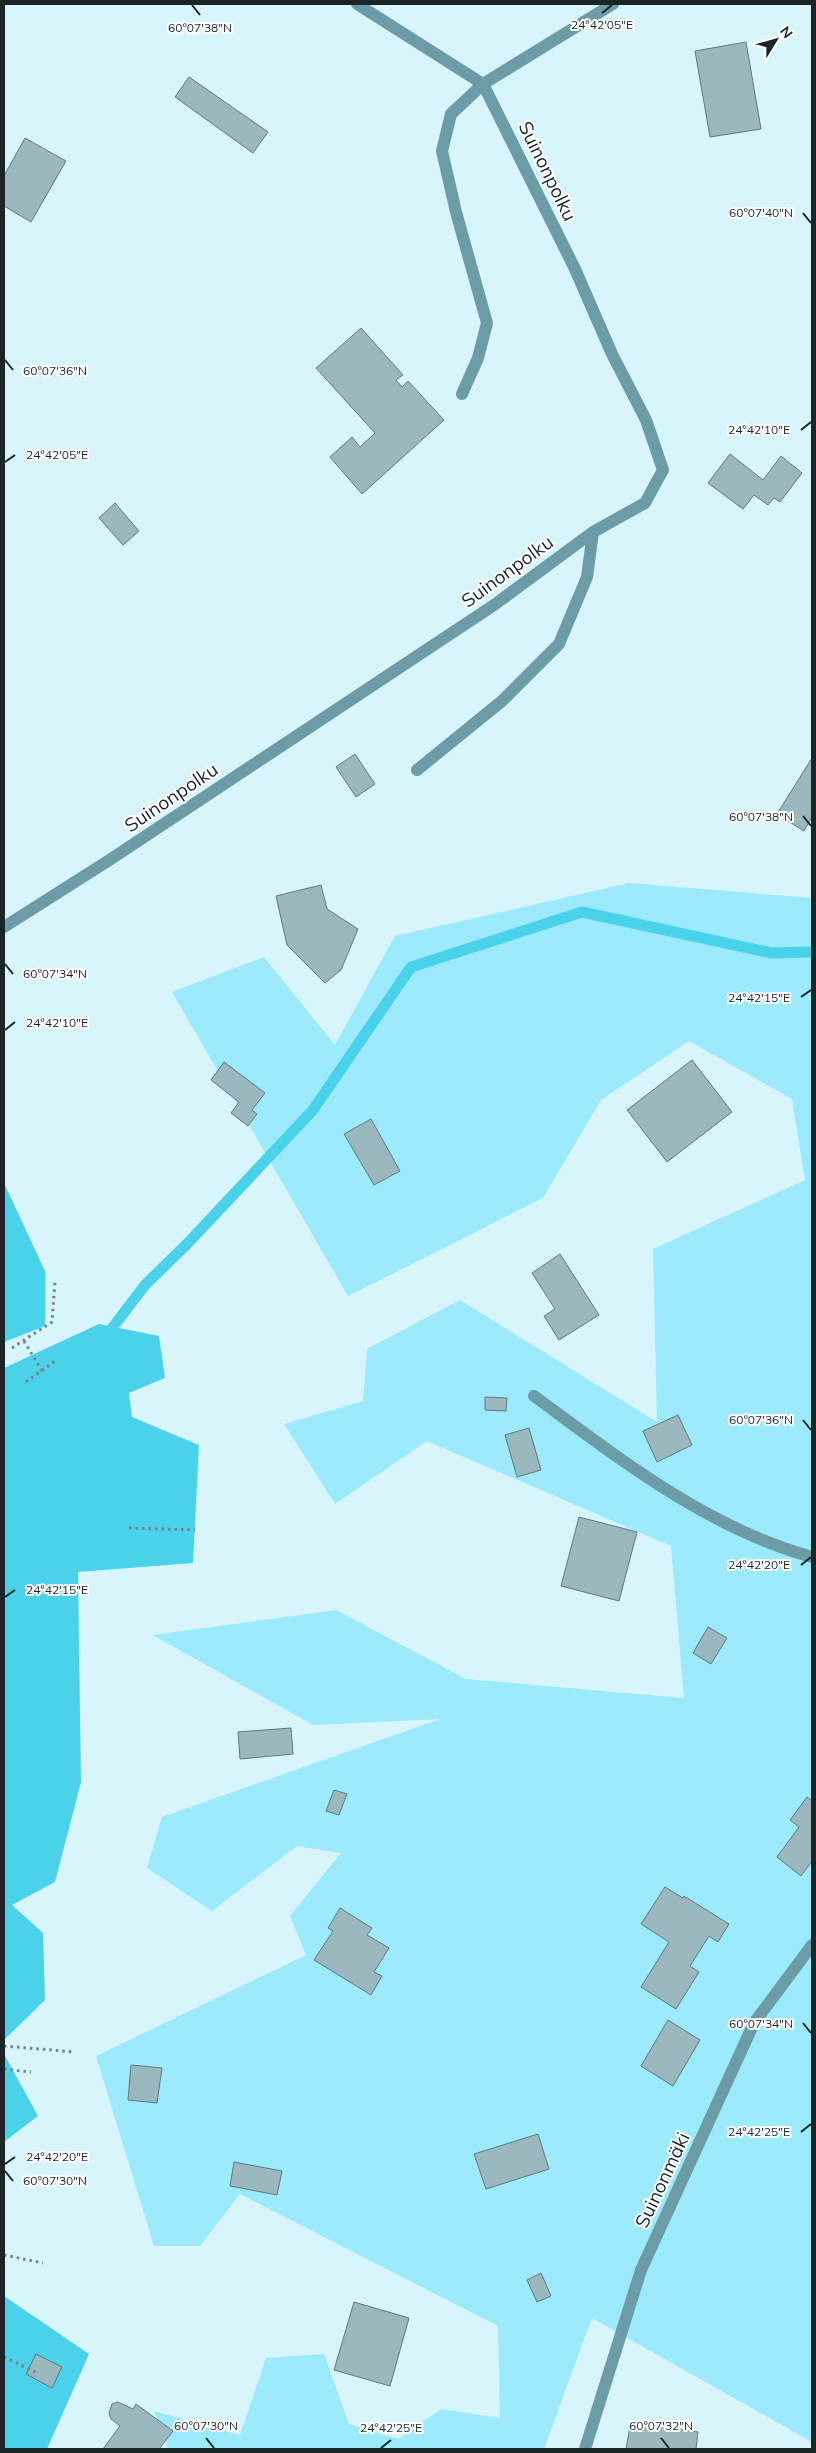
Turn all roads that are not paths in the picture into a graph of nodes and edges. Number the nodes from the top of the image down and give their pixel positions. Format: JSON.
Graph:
{"nodes":[{"id":1,"x":357,"y":4,"type":"edge"},
{"id":2,"x":613,"y":4,"type":"edge"},
{"id":3,"x":483,"y":84,"type":"junction"},
{"id":4,"x":462,"y":394,"type":"dead end"},
{"id":5,"x":593,"y":532,"type":"junction"},
{"id":6,"x":417,"y":770,"type":"dead end"},
{"id":7,"x":4,"y":927,"type":"edge"},
{"id":8,"x":534,"y":1396,"type":"dead end"},
{"id":9,"x":812,"y":1557,"type":"edge"},
{"id":10,"x":812,"y":1944,"type":"edge"},
{"id":11,"x":585,"y":2449,"type":"edge"}],
"edges":[{"from":1,"to":3,"type":"street"},
{"from":2,"to":3,"type":"street"},
{"from":3,"to":4,"type":"street"},
{"from":3,"to":5,"type":"street","name":"Suinonpolku"},
{"from":5,"to":6,"type":"street"},
{"from":5,"to":7,"type":"street","name":"Suinonpolku"},
{"from":8,"to":9,"type":"street"},
{"from":10,"to":11,"type":"street","name":"Suinonmäki"}]}
